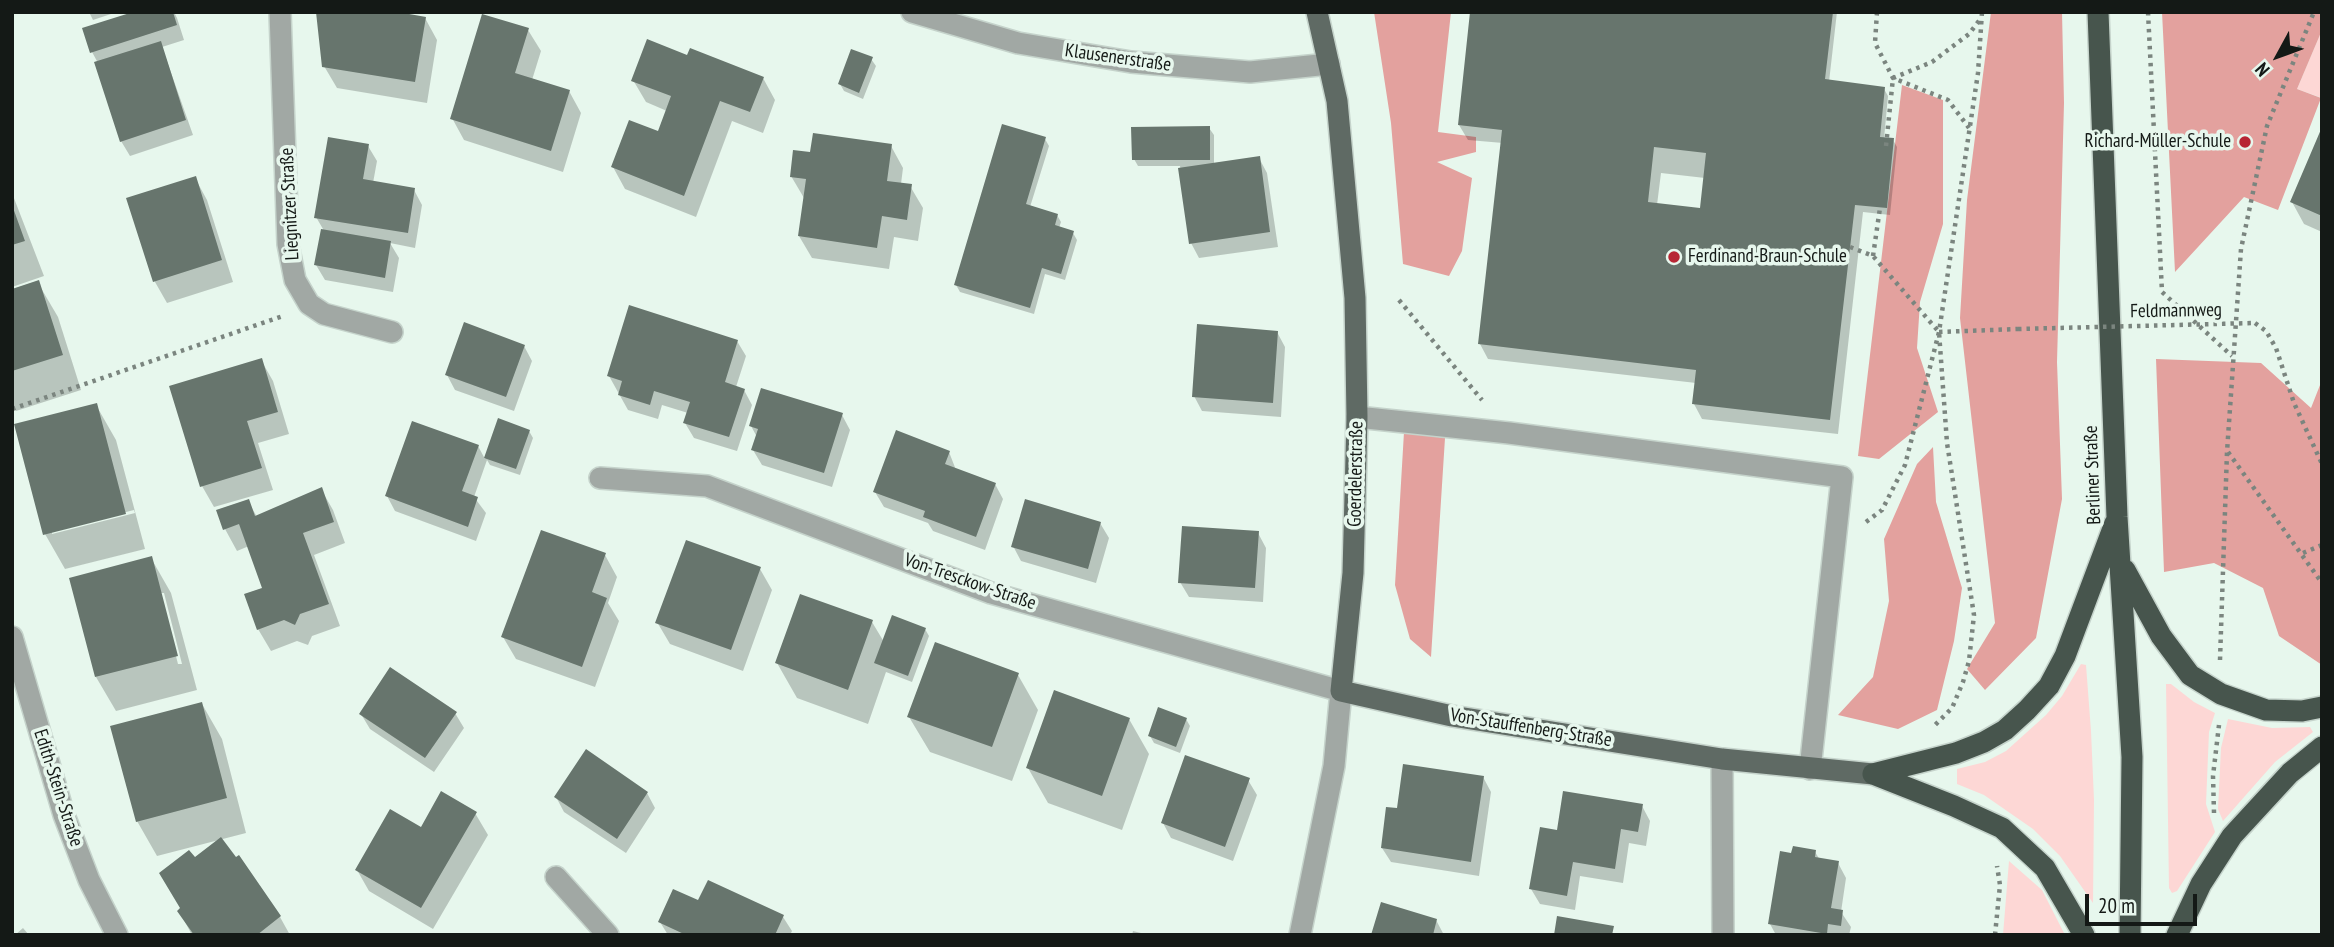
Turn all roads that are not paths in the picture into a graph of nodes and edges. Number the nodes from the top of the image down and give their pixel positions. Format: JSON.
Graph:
{"nodes":[{"id":1,"x":280,"y":12,"type":"edge"},
{"id":2,"x":912,"y":12,"type":"edge"},
{"id":3,"x":1317,"y":12,"type":"edge"},
{"id":4,"x":2098,"y":12,"type":"edge"},
{"id":5,"x":1329,"y":64,"type":"junction"},
{"id":6,"x":392,"y":332,"type":"dead end"},
{"id":7,"x":1357,"y":417,"type":"junction"},
{"id":8,"x":600,"y":478,"type":"dead end"},
{"id":9,"x":2117,"y":517,"type":"junction"},
{"id":10,"x":2121,"y":564,"type":"junction"},
{"id":11,"x":12,"y":637,"type":"edge"},
{"id":12,"x":1341,"y":691,"type":"junction"},
{"id":13,"x":2322,"y":707,"type":"edge"},
{"id":14,"x":2322,"y":747,"type":"edge"},
{"id":15,"x":1722,"y":759,"type":"junction"},
{"id":16,"x":1810,"y":769,"type":"junction"},
{"id":17,"x":1872,"y":774,"type":"junction"},
{"id":18,"x":556,"y":877,"type":"dead end"},
{"id":19,"x":117,"y":935,"type":"edge"},
{"id":20,"x":608,"y":935,"type":"edge"},
{"id":21,"x":1300,"y":935,"type":"edge"},
{"id":22,"x":1723,"y":935,"type":"edge"},
{"id":23,"x":2084,"y":935,"type":"edge"},
{"id":24,"x":2130,"y":935,"type":"edge"},
{"id":25,"x":2177,"y":935,"type":"edge"}],
"edges":[{"from":1,"to":6,"type":"street","name":"Liegnitzer Straße"},
{"from":2,"to":5,"type":"street","name":"Klausenerstraße"},
{"from":3,"to":5,"type":"main road","name":"Goerdelerstraße"},
{"from":4,"to":9,"type":"highway","name":"Berliner Straße"},
{"from":5,"to":7,"type":"main road","name":"Goerdelerstraße"},
{"from":7,"to":12,"type":"main road","name":"Goerdelerstraße"},
{"from":7,"to":16,"type":"street"},
{"from":8,"to":12,"type":"street","name":"Von-Tresckow-Straße"},
{"from":9,"to":10,"type":"highway","name":"Berliner Straße"},
{"from":9,"to":17,"type":"highway"},
{"from":10,"to":13,"type":"highway"},
{"from":10,"to":24,"type":"highway","name":"Berliner Straße"},
{"from":11,"to":19,"type":"street","name":"Edith-Stein-Straße"},
{"from":12,"to":15,"type":"main road","name":"Von-Stauffenberg-Straße"},
{"from":12,"to":21,"type":"street","name":"Goerdelerstraße"},
{"from":14,"to":25,"type":"highway"},
{"from":15,"to":16,"type":"main road","name":"Von-Stauffenberg-Straße"},
{"from":15,"to":22,"type":"street"},
{"from":16,"to":17,"type":"main road","name":"Von-Stauffenberg-Straße"},
{"from":17,"to":23,"type":"highway"},
{"from":18,"to":20,"type":"street"}]}
